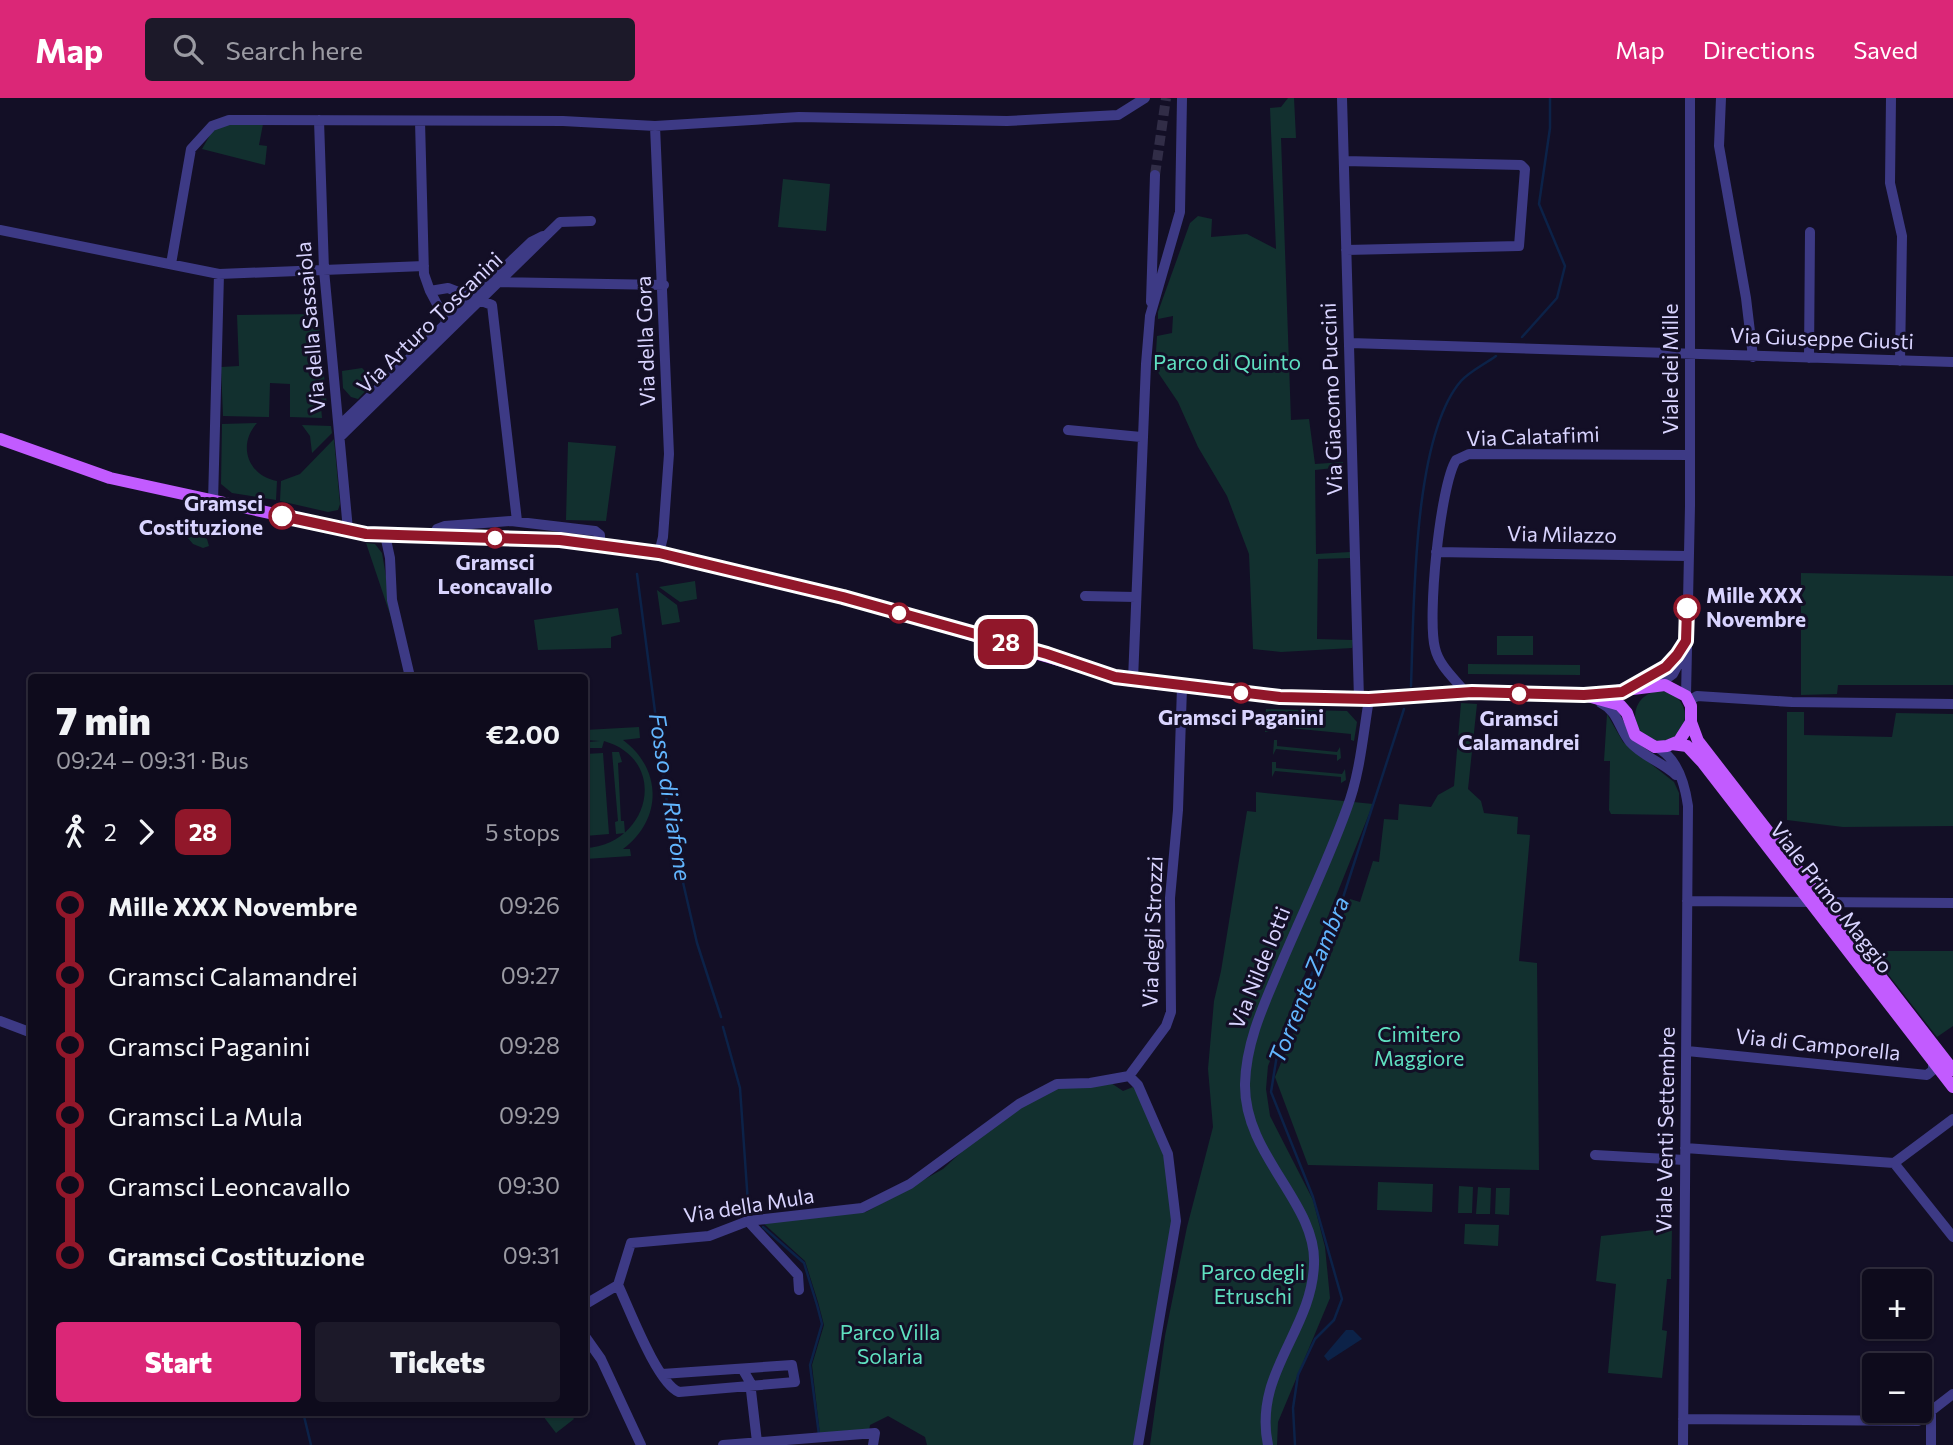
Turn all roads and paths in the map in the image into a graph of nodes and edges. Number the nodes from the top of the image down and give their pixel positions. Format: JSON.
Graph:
{"nodes":[{"id":1,"x":1145,"y":98,"type":"edge"},
{"id":2,"x":1182,"y":98,"type":"edge"},
{"id":3,"x":1342,"y":98,"type":"edge"},
{"id":4,"x":1690,"y":98,"type":"edge"},
{"id":5,"x":1721,"y":98,"type":"edge"},
{"id":6,"x":1891,"y":98,"type":"edge"},
{"id":7,"x":319,"y":120,"type":"junction"},
{"id":8,"x":420,"y":121,"type":"junction"},
{"id":9,"x":655,"y":126,"type":"junction"},
{"id":10,"x":1344,"y":162,"type":"junction"},
{"id":11,"x":1155,"y":174,"type":"tunnel mouth"},
{"id":12,"x":591,"y":220,"type":"dead end"},
{"id":13,"x":0,"y":230,"type":"edge"},
{"id":14,"x":1810,"y":232,"type":"dead end"},
{"id":15,"x":545,"y":235,"type":"junction"},
{"id":16,"x":1346,"y":250,"type":"junction"},
{"id":17,"x":171,"y":264,"type":"junction"},
{"id":18,"x":424,"y":266,"type":"junction"},
{"id":19,"x":324,"y":270,"type":"junction"},
{"id":20,"x":219,"y":274,"type":"junction"},
{"id":21,"x":500,"y":282,"type":"junction"},
{"id":22,"x":664,"y":285,"type":"junction"},
{"id":23,"x":430,"y":291,"type":"junction"},
{"id":24,"x":483,"y":299,"type":"junction"},
{"id":25,"x":1150,"y":316,"type":"junction"},
{"id":26,"x":446,"y":323,"type":"junction"},
{"id":27,"x":1350,"y":343,"type":"junction"},
{"id":28,"x":1690,"y":355,"type":"junction"},
{"id":29,"x":1754,"y":357,"type":"junction"},
{"id":30,"x":1809,"y":358,"type":"junction"},
{"id":31,"x":1900,"y":361,"type":"junction"},
{"id":32,"x":1953,"y":362,"type":"edge"},
{"id":33,"x":1068,"y":430,"type":"dead end"},
{"id":34,"x":339,"y":431,"type":"junction"},
{"id":35,"x":1141,"y":437,"type":"junction"},
{"id":36,"x":0,"y":439,"type":"edge"},
{"id":37,"x":1690,"y":455,"type":"junction"},
{"id":38,"x":213,"y":502,"type":"junction"},
{"id":39,"x":517,"y":521,"type":"junction"},
{"id":40,"x":348,"y":530,"type":"junction"},
{"id":41,"x":385,"y":535,"type":"junction"},
{"id":42,"x":399,"y":536,"type":"junction"},
{"id":43,"x":432,"y":537,"type":"junction"},
{"id":44,"x":600,"y":545,"type":"junction"},
{"id":45,"x":1436,"y":552,"type":"junction"},
{"id":46,"x":659,"y":553,"type":"junction"},
{"id":47,"x":1688,"y":556,"type":"junction"},
{"id":48,"x":390,"y":558,"type":"junction"},
{"id":49,"x":1085,"y":596,"type":"dead end"},
{"id":50,"x":1136,"y":597,"type":"junction"},
{"id":51,"x":1686,"y":641,"type":"junction"},
{"id":52,"x":409,"y":674,"type":"edge"},
{"id":53,"x":1133,"y":680,"type":"junction"},
{"id":54,"x":1182,"y":687,"type":"junction"},
{"id":55,"x":1651,"y":687,"type":"junction"},
{"id":56,"x":1622,"y":692,"type":"junction"},
{"id":57,"x":1466,"y":693,"type":"junction"},
{"id":58,"x":1584,"y":695,"type":"junction"},
{"id":59,"x":1688,"y":698,"type":"junction"},
{"id":60,"x":1364,"y":699,"type":"junction"},
{"id":61,"x":1953,"y":704,"type":"edge"},
{"id":62,"x":1629,"y":720,"type":"junction"},
{"id":63,"x":1690,"y":722,"type":"junction"},
{"id":64,"x":1672,"y":744,"type":"junction"},
{"id":65,"x":1656,"y":747,"type":"junction"},
{"id":66,"x":1681,"y":780,"type":"junction"},
{"id":67,"x":1687,"y":901,"type":"junction"},
{"id":68,"x":1953,"y":903,"type":"edge"},
{"id":69,"x":1818,"y":904,"type":"junction"},
{"id":70,"x":0,"y":1021,"type":"edge"},
{"id":71,"x":28,"y":1032,"type":"edge"},
{"id":72,"x":1687,"y":1051,"type":"junction"},
{"id":73,"x":1933,"y":1060,"type":"junction"},
{"id":74,"x":1953,"y":1070,"type":"edge"},
{"id":75,"x":1129,"y":1076,"type":"junction"},
{"id":76,"x":1953,"y":1087,"type":"edge"},
{"id":77,"x":1953,"y":1119,"type":"edge"},
{"id":78,"x":1685,"y":1148,"type":"junction"},
{"id":79,"x":1595,"y":1155,"type":"dead end"},
{"id":80,"x":1685,"y":1160,"type":"junction"},
{"id":81,"x":1894,"y":1163,"type":"junction"},
{"id":82,"x":748,"y":1221,"type":"junction"},
{"id":83,"x":1953,"y":1237,"type":"edge"},
{"id":84,"x":618,"y":1285,"type":"junction"},
{"id":85,"x":799,"y":1290,"type":"dead end"},
{"id":86,"x":588,"y":1303,"type":"edge"},
{"id":87,"x":588,"y":1341,"type":"edge"},
{"id":88,"x":743,"y":1370,"type":"junction"},
{"id":89,"x":662,"y":1374,"type":"junction"},
{"id":90,"x":751,"y":1386,"type":"junction"},
{"id":91,"x":1953,"y":1394,"type":"edge"},
{"id":92,"x":1932,"y":1410,"type":"edge"},
{"id":93,"x":1683,"y":1419,"type":"junction"},
{"id":94,"x":1862,"y":1421,"type":"edge"},
{"id":95,"x":1931,"y":1423,"type":"edge"},
{"id":96,"x":760,"y":1443,"type":"edge"},
{"id":97,"x":636,"y":1445,"type":"edge"},
{"id":98,"x":723,"y":1445,"type":"edge"},
{"id":99,"x":873,"y":1445,"type":"edge"},
{"id":100,"x":1138,"y":1445,"type":"edge"},
{"id":101,"x":1268,"y":1445,"type":"edge"},
{"id":102,"x":1683,"y":1445,"type":"edge"},
{"id":103,"x":1931,"y":1445,"type":"edge"}],
"edges":[{"from":1,"to":9,"type":"street"},
{"from":2,"to":25,"type":"street"},
{"from":3,"to":10,"type":"street","name":"Via Giacomo Puccini"},
{"from":4,"to":28,"type":"street","name":"Viale dei Mille"},
{"from":5,"to":29,"type":"street"},
{"from":6,"to":31,"type":"street"},
{"from":7,"to":8,"type":"street"},
{"from":7,"to":17,"type":"street"},
{"from":7,"to":19,"type":"street","name":"Via della Sassaiola"},
{"from":8,"to":9,"type":"street"},
{"from":8,"to":18,"type":"street"},
{"from":9,"to":22,"type":"street","name":"Via della Gora"},
{"from":10,"to":16,"type":"street","name":"Via Giacomo Puccini"},
{"from":10,"to":16,"type":"street"},
{"from":11,"to":25,"type":"street"},
{"from":12,"to":15,"type":"street","name":"Via Arturo Toscanini"},
{"from":13,"to":17,"type":"street"},
{"from":14,"to":30,"type":"street"},
{"from":15,"to":21,"type":"street","name":"Via Arturo Toscanini"},
{"from":15,"to":24,"type":"street","name":"Via Arturo Toscanini"},
{"from":16,"to":27,"type":"street","name":"Via Giacomo Puccini"},
{"from":17,"to":20,"type":"street"},
{"from":18,"to":19,"type":"street"},
{"from":18,"to":23,"type":"street"},
{"from":19,"to":20,"type":"street"},
{"from":19,"to":34,"type":"street","name":"Via della Sassaiola"},
{"from":20,"to":38,"type":"street"},
{"from":21,"to":22,"type":"street"},
{"from":21,"to":24,"type":"street","name":"Via Arturo Toscanini"},
{"from":22,"to":46,"type":"street","name":"Via della Gora"},
{"from":23,"to":24,"type":"street","name":"Via Arturo Toscanini"},
{"from":23,"to":26,"type":"street","name":"Via Arturo Toscanini"},
{"from":24,"to":26,"type":"street","name":"Via Arturo Toscanini"},
{"from":24,"to":34,"type":"street","name":"Via Arturo Toscanini"},
{"from":24,"to":39,"type":"street"},
{"from":25,"to":35,"type":"street"},
{"from":26,"to":34,"type":"street","name":"Via Arturo Toscanini"},
{"from":27,"to":28,"type":"street","name":"Via Giuseppe Giusti"},
{"from":27,"to":60,"type":"street","name":"Via Giacomo Puccini"},
{"from":28,"to":29,"type":"street","name":"Via Giuseppe Giusti"},
{"from":28,"to":37,"type":"street","name":"Viale dei Mille"},
{"from":29,"to":30,"type":"street","name":"Via Giuseppe Giusti"},
{"from":30,"to":31,"type":"street","name":"Via Giuseppe Giusti"},
{"from":31,"to":32,"type":"street","name":"Via Giuseppe Giusti"},
{"from":33,"to":35,"type":"street"},
{"from":34,"to":40,"type":"street","name":"Via della Sassaiola"},
{"from":35,"to":50,"type":"street"},
{"from":36,"to":38,"type":"main road"},
{"from":37,"to":45,"type":"street","name":"Via Calatafimi"},
{"from":37,"to":47,"type":"street","name":"Viale dei Mille"},
{"from":38,"to":40,"type":"main road"},
{"from":39,"to":43,"type":"street"},
{"from":39,"to":44,"type":"street"},
{"from":40,"to":41,"type":"main road"},
{"from":41,"to":42,"type":"main road"},
{"from":41,"to":48,"type":"street"},
{"from":42,"to":43,"type":"main road"},
{"from":42,"to":48,"type":"street"},
{"from":43,"to":44,"type":"main road"},
{"from":44,"to":46,"type":"main road"},
{"from":45,"to":47,"type":"street","name":"Via Milazzo"},
{"from":45,"to":57,"type":"street","name":"Via Calatafimi"},
{"from":46,"to":53,"type":"main road"},
{"from":47,"to":51,"type":"street","name":"Viale dei Mille"},
{"from":48,"to":52,"type":"street"},
{"from":49,"to":50,"type":"street"},
{"from":50,"to":53,"type":"street"},
{"from":51,"to":55,"type":"street"},
{"from":51,"to":56,"type":"street"},
{"from":51,"to":59,"type":"street","name":"Viale dei Mille"},
{"from":53,"to":54,"type":"main road"},
{"from":54,"to":60,"type":"main road"},
{"from":54,"to":75,"type":"street","name":"Via degli Strozzi"},
{"from":55,"to":56,"type":"main road"},
{"from":55,"to":59,"type":"main road"},
{"from":55,"to":62,"type":"main road"},
{"from":56,"to":58,"type":"main road"},
{"from":57,"to":58,"type":"main road"},
{"from":57,"to":60,"type":"main road"},
{"from":58,"to":62,"type":"main road"},
{"from":58,"to":66,"type":"street"},
{"from":59,"to":61,"type":"street"},
{"from":59,"to":63,"type":"main road"},
{"from":60,"to":101,"type":"street","name":"Via Nilde Iotti"},
{"from":62,"to":65,"type":"main road"},
{"from":63,"to":64,"type":"main road"},
{"from":63,"to":69,"type":"main road","name":"Viale Primo Maggio"},
{"from":64,"to":65,"type":"main road"},
{"from":64,"to":69,"type":"main road","name":"Viale Primo Maggio"},
{"from":65,"to":66,"type":"street"},
{"from":66,"to":67,"type":"street","name":"Viale Venti Settembre"},
{"from":67,"to":69,"type":"street"},
{"from":67,"to":72,"type":"street","name":"Viale Venti Settembre"},
{"from":68,"to":69,"type":"street"},
{"from":69,"to":73,"type":"main road","name":"Viale Primo Maggio"},
{"from":69,"to":74,"type":"main road","name":"Viale Primo Maggio"},
{"from":70,"to":71,"type":"street"},
{"from":72,"to":73,"type":"street","name":"Via di Camporella"},
{"from":72,"to":78,"type":"street","name":"Viale Venti Settembre"},
{"from":73,"to":76,"type":"main road","name":"Viale Primo Maggio"},
{"from":75,"to":82,"type":"street","name":"Via della Mula"},
{"from":75,"to":100,"type":"street"},
{"from":77,"to":81,"type":"street"},
{"from":78,"to":80,"type":"street","name":"Viale Venti Settembre"},
{"from":78,"to":81,"type":"street"},
{"from":79,"to":80,"type":"street"},
{"from":80,"to":93,"type":"street","name":"Viale Venti Settembre"},
{"from":81,"to":83,"type":"street"},
{"from":82,"to":84,"type":"street","name":"Via della Mula"},
{"from":82,"to":85,"type":"street"},
{"from":84,"to":86,"type":"street"},
{"from":84,"to":89,"type":"street"},
{"from":87,"to":97,"type":"street"},
{"from":88,"to":89,"type":"street"},
{"from":88,"to":90,"type":"street"},
{"from":88,"to":90,"type":"street"},
{"from":89,"to":90,"type":"street"},
{"from":90,"to":96,"type":"street"},
{"from":91,"to":92,"type":"street"},
{"from":93,"to":94,"type":"street"},
{"from":93,"to":102,"type":"street","name":"Viale Venti Settembre"},
{"from":95,"to":103,"type":"street"},
{"from":96,"to":98,"type":"street"},
{"from":96,"to":99,"type":"street"}]}
